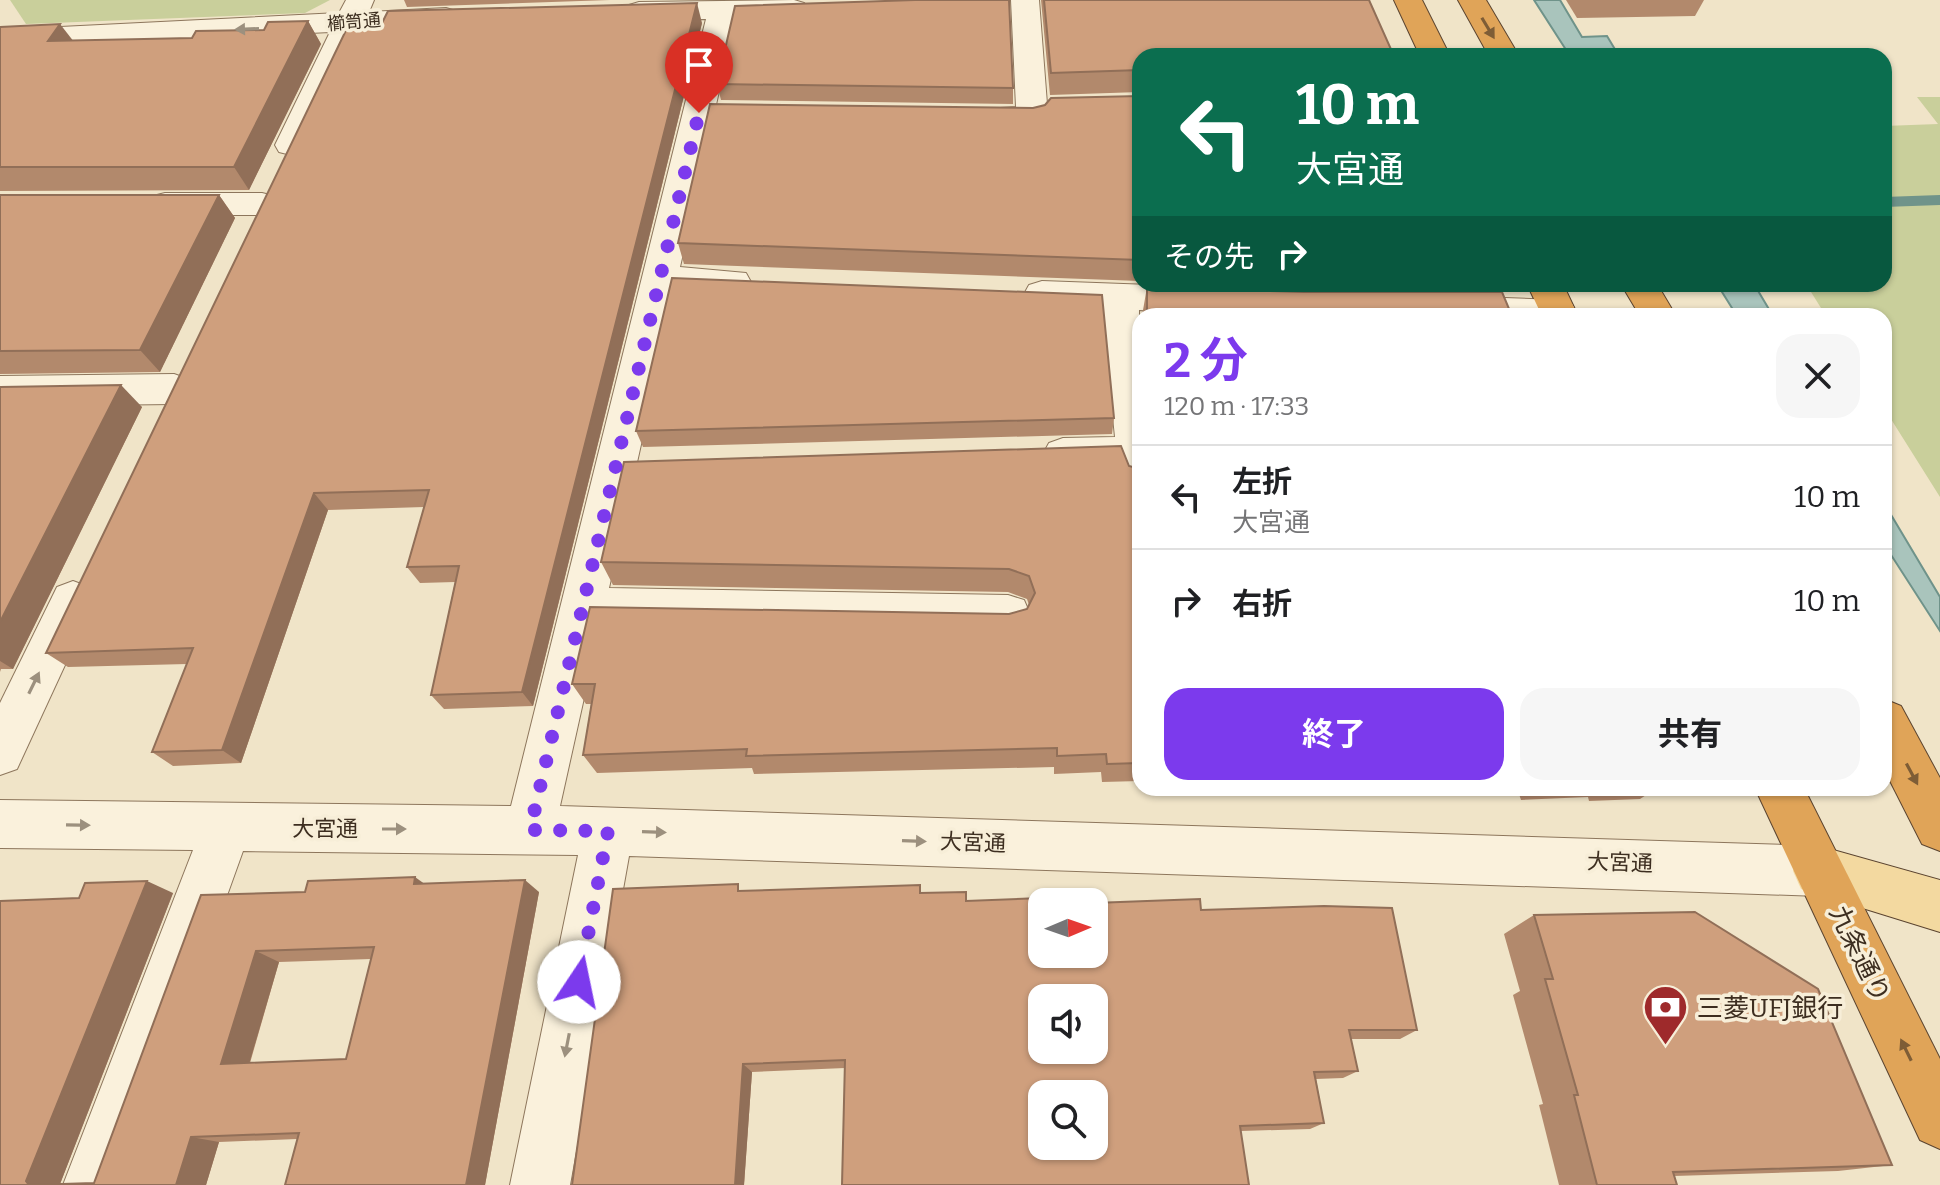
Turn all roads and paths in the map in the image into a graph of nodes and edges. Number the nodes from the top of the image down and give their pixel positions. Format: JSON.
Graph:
{"nodes":[{"id":1,"x":1025,"y":0,"type":"edge"},
{"id":2,"x":1408,"y":0,"type":"edge"},
{"id":3,"x":1472,"y":0,"type":"edge"},
{"id":4,"x":724,"y":4,"type":"edge"},
{"id":5,"x":820,"y":8,"type":"edge"},
{"id":6,"x":356,"y":10,"type":"edge"},
{"id":7,"x":615,"y":12,"type":"edge"},
{"id":8,"x":475,"y":16,"type":"edge"},
{"id":9,"x":0,"y":39,"type":"edge"},
{"id":10,"x":1431,"y":48,"type":"edge"},
{"id":11,"x":1499,"y":48,"type":"edge"},
{"id":12,"x":953,"y":116,"type":"edge"},
{"id":13,"x":139,"y":204,"type":"edge"},
{"id":14,"x":658,"y":279,"type":"junction"},
{"id":15,"x":770,"y":284,"type":"edge"},
{"id":16,"x":1185,"y":292,"type":"edge"},
{"id":17,"x":1008,"y":293,"type":"edge"},
{"id":18,"x":1119,"y":297,"type":"junction"},
{"id":19,"x":1233,"y":301,"type":"edge"},
{"id":20,"x":1555,"y":304,"type":"edge"},
{"id":21,"x":1420,"y":308,"type":"edge"},
{"id":22,"x":0,"y":391,"type":"edge"},
{"id":23,"x":1132,"y":406,"type":"edge"},
{"id":24,"x":154,"y":431,"type":"edge"},
{"id":25,"x":1027,"y":455,"type":"edge"},
{"id":26,"x":1132,"y":463,"type":"edge"},
{"id":27,"x":87,"y":571,"type":"edge"},
{"id":28,"x":583,"y":607,"type":"junction"},
{"id":29,"x":1008,"y":614,"type":"edge"},
{"id":30,"x":1892,"y":736,"type":"edge"},
{"id":31,"x":0,"y":753,"type":"edge"},
{"id":32,"x":1783,"y":796,"type":"edge"},
{"id":33,"x":227,"y":827,"type":"junction"},
{"id":34,"x":1940,"y":827,"type":"edge"},
{"id":35,"x":530,"y":830,"type":"junction"},
{"id":36,"x":608,"y":831,"type":"junction"},
{"id":37,"x":4,"y":833,"type":"edge"},
{"id":38,"x":1819,"y":871,"type":"junction"},
{"id":39,"x":1940,"y":906,"type":"edge"},
{"id":40,"x":1940,"y":1120,"type":"edge"},
{"id":41,"x":93,"y":1185,"type":"edge"},
{"id":42,"x":540,"y":1185,"type":"edge"}],
"edges":[{"from":1,"to":12,"type":"street"},
{"from":2,"to":10,"type":"highway"},
{"from":3,"to":11,"type":"highway","one_way":true},
{"from":4,"to":5,"type":"street"},
{"from":4,"to":7,"type":"street"},
{"from":4,"to":14,"type":"street"},
{"from":6,"to":8,"type":"street","name":"櫛笥通"},
{"from":6,"to":9,"type":"street","name":"櫛笥通","one_way":true},
{"from":6,"to":13,"type":"street"},
{"from":14,"to":15,"type":"street"},
{"from":14,"to":28,"type":"street"},
{"from":16,"to":18,"type":"street"},
{"from":16,"to":19,"type":"street"},
{"from":17,"to":18,"type":"street"},
{"from":18,"to":23,"type":"street"},
{"from":20,"to":21,"type":"street"},
{"from":22,"to":24,"type":"street"},
{"from":25,"to":26,"type":"street"},
{"from":31,"to":27,"type":"street","one_way":true},
{"from":28,"to":29,"type":"street"},
{"from":28,"to":35,"type":"street"},
{"from":30,"to":34,"type":"highway","one_way":true},
{"from":32,"to":38,"type":"highway","name":"九条通り"},
{"from":33,"to":35,"type":"street","name":"大宮通","one_way":true},
{"from":37,"to":33,"type":"street","name":"大宮通","one_way":true},
{"from":33,"to":41,"type":"street"},
{"from":35,"to":36,"type":"street","name":"大宮通"},
{"from":36,"to":38,"type":"street","name":"大宮通","one_way":true},
{"from":36,"to":42,"type":"street","one_way":true},
{"from":38,"to":39,"type":"main road","name":"大宮通"},
{"from":40,"to":38,"type":"highway","name":"九条通り","one_way":true}]}
